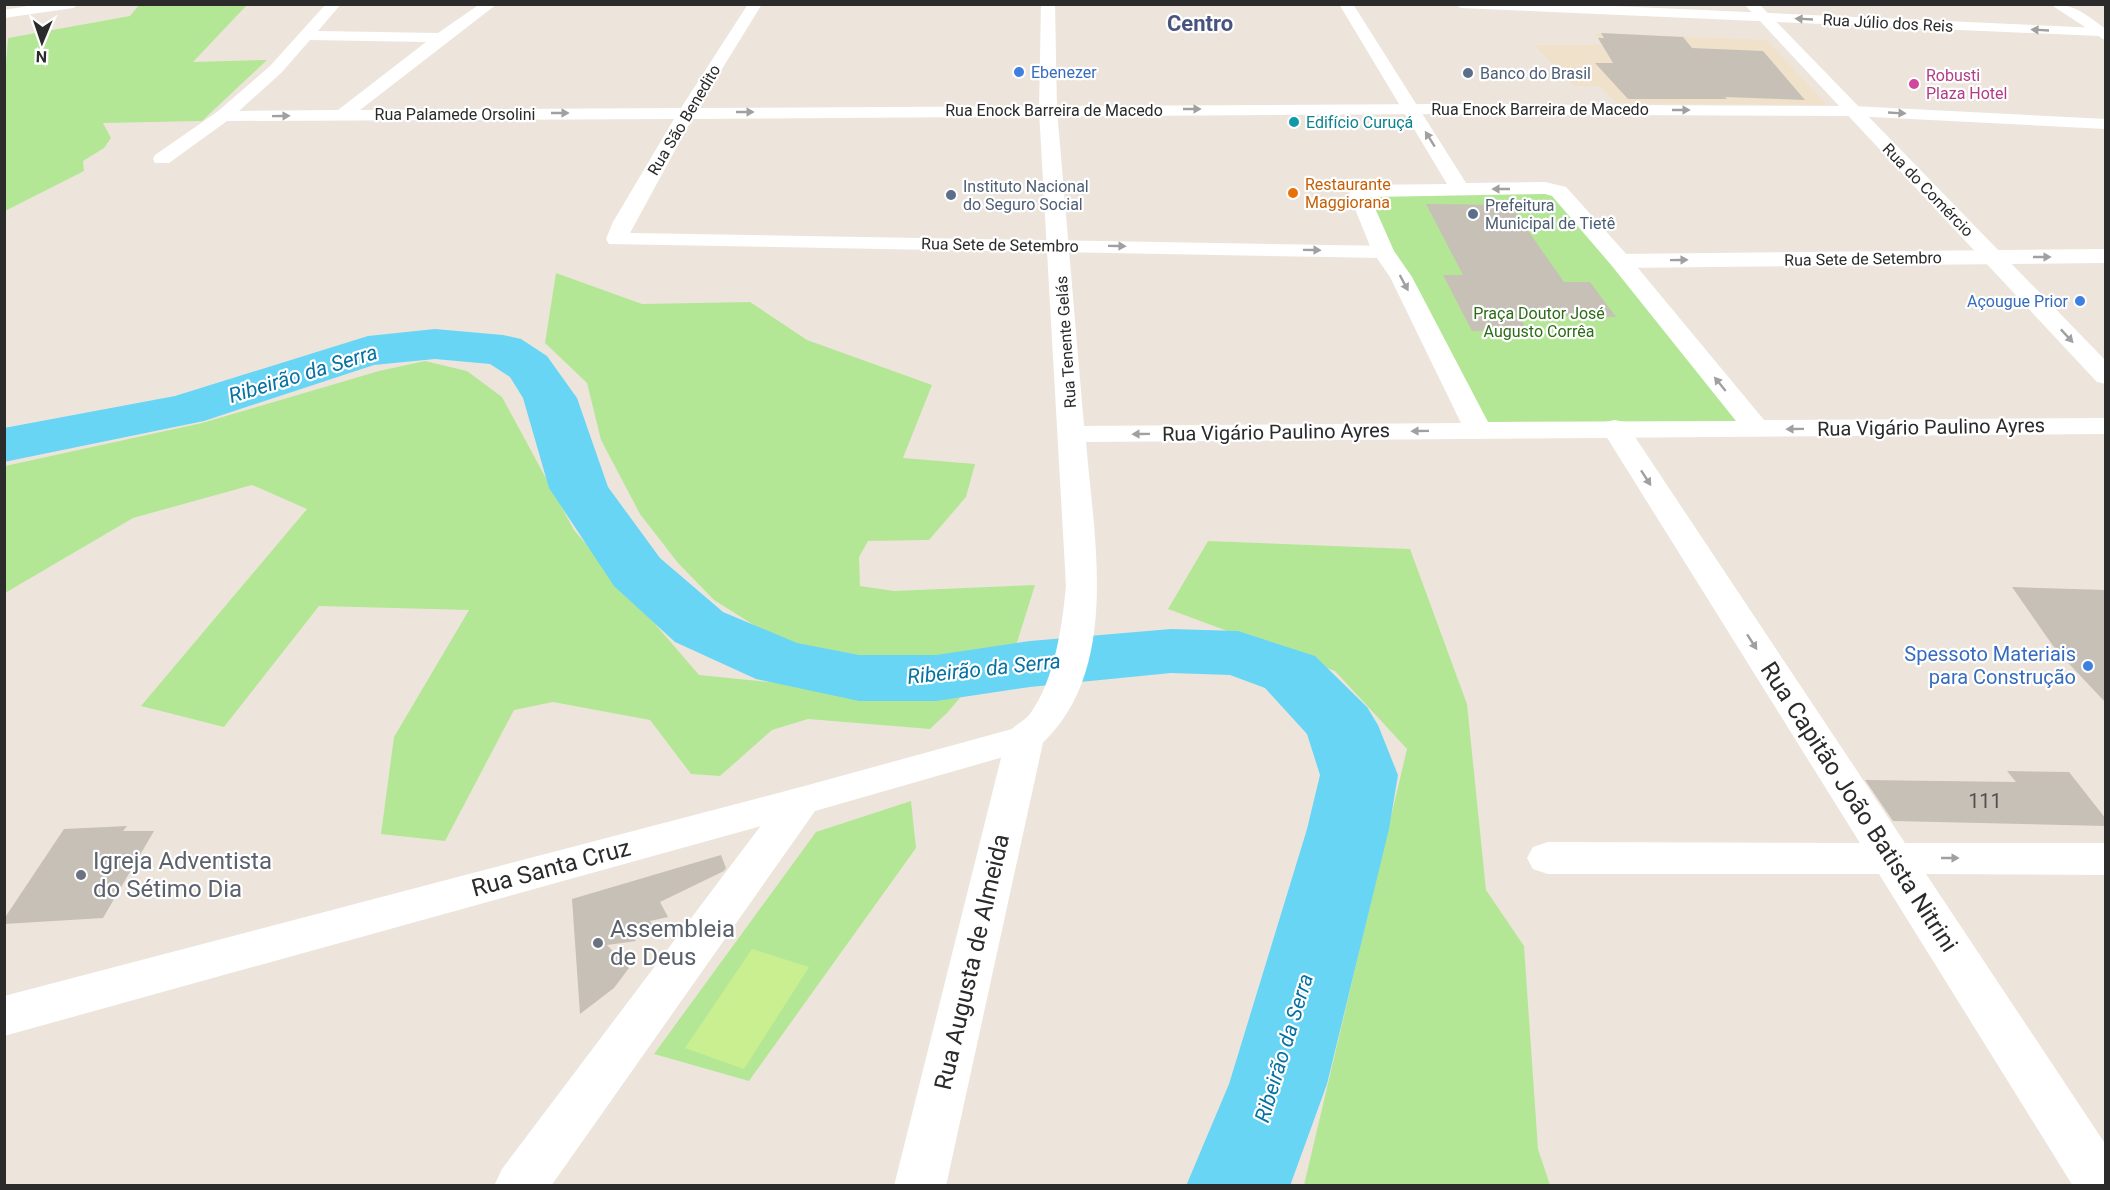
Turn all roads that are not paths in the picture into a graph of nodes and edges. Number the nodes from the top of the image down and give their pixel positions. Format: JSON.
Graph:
{"nodes":[{"id":1,"x":36,"y":4,"type":"edge"},
{"id":2,"x":73,"y":4,"type":"edge"},
{"id":3,"x":334,"y":4,"type":"edge"},
{"id":4,"x":490,"y":4,"type":"edge"},
{"id":5,"x":755,"y":4,"type":"edge"},
{"id":6,"x":1048,"y":4,"type":"edge"},
{"id":7,"x":1346,"y":4,"type":"edge"},
{"id":8,"x":1461,"y":4,"type":"edge"},
{"id":9,"x":2057,"y":4,"type":"edge"},
{"id":10,"x":1758,"y":11,"type":"edge"},
{"id":11,"x":7,"y":13,"type":"edge"},
{"id":12,"x":307,"y":35,"type":"junction"},
{"id":13,"x":2102,"y":35,"type":"edge"},
{"id":14,"x":441,"y":38,"type":"junction"},
{"id":15,"x":1410,"y":109,"type":"junction"},
{"id":16,"x":1048,"y":110,"type":"junction"},
{"id":17,"x":1852,"y":111,"type":"junction"},
{"id":18,"x":687,"y":112,"type":"junction"},
{"id":19,"x":343,"y":115,"type":"junction"},
{"id":20,"x":223,"y":116,"type":"junction"},
{"id":21,"x":2106,"y":124,"type":"edge"},
{"id":22,"x":162,"y":159,"type":"dead end"},
{"id":23,"x":1460,"y":189,"type":"junction"},
{"id":24,"x":617,"y":238,"type":"joint"},
{"id":25,"x":1058,"y":246,"type":"junction"},
{"id":26,"x":1383,"y":251,"type":"junction"},
{"id":27,"x":2106,"y":256,"type":"edge"},
{"id":28,"x":1993,"y":257,"type":"junction"},
{"id":29,"x":1620,"y":261,"type":"junction"},
{"id":30,"x":2106,"y":376,"type":"edge"},
{"id":31,"x":2106,"y":426,"type":"edge"},
{"id":32,"x":1615,"y":429,"type":"junction"},
{"id":33,"x":1757,"y":429,"type":"junction"},
{"id":34,"x":1478,"y":430,"type":"junction"},
{"id":35,"x":1073,"y":434,"type":"junction"},
{"id":36,"x":1066,"y":677,"type":"joint"},
{"id":37,"x":1025,"y":738,"type":"junction"},
{"id":38,"x":801,"y":801,"type":"junction"},
{"id":39,"x":1548,"y":858,"type":"dead end"},
{"id":40,"x":1892,"y":858,"type":"junction"},
{"id":41,"x":2106,"y":859,"type":"edge"},
{"id":42,"x":4,"y":1016,"type":"edge"},
{"id":43,"x":520,"y":1185,"type":"edge"},
{"id":44,"x":920,"y":1185,"type":"edge"},
{"id":45,"x":2103,"y":1185,"type":"edge"}],
"edges":[{"from":1,"to":11,"type":"street"},
{"from":2,"to":11,"type":"street"},
{"from":3,"to":12,"type":"street"},
{"from":4,"to":14,"type":"street"},
{"from":5,"to":18,"type":"street","name":"Rua São Benedito"},
{"from":6,"to":16,"type":"street","name":"Rua Tenente Gelás"},
{"from":7,"to":15,"type":"street"},
{"from":8,"to":10,"type":"street","name":"Rua Júlio dos Reis"},
{"from":9,"to":13,"type":"street"},
{"from":13,"to":10,"type":"street","name":"Rua Júlio dos Reis","one_way":true},
{"from":10,"to":17,"type":"street","name":"Rua do Comércio"},
{"from":12,"to":14,"type":"street"},
{"from":12,"to":20,"type":"street"},
{"from":14,"to":19,"type":"street"},
{"from":16,"to":15,"type":"street","name":"Rua Enock Barreira de Macedo","one_way":true},
{"from":15,"to":17,"type":"street","name":"Rua Enock Barreira de Macedo","one_way":true},
{"from":23,"to":15,"type":"street","one_way":true},
{"from":18,"to":16,"type":"street","name":"Rua Enock Barreira de Macedo","one_way":true},
{"from":16,"to":25,"type":"street","name":"Rua Tenente Gelás"},
{"from":17,"to":21,"type":"street","name":"Rua Enock Barreira de Macedo","one_way":true},
{"from":17,"to":28,"type":"street","name":"Rua do Comércio"},
{"from":19,"to":18,"type":"street","name":"Rua Palamede Orsolini","one_way":true},
{"from":18,"to":24,"type":"street","name":"Rua São Benedito"},
{"from":20,"to":19,"type":"street","name":"Rua Palamede Orsolini","one_way":true},
{"from":20,"to":22,"type":"street"},
{"from":23,"to":26,"type":"street"},
{"from":29,"to":23,"type":"street","one_way":true},
{"from":24,"to":25,"type":"street","name":"Rua Sete de Setembro"},
{"from":25,"to":26,"type":"street","name":"Rua Sete de Setembro","one_way":true},
{"from":25,"to":35,"type":"street","name":"Rua Tenente Gelás"},
{"from":26,"to":34,"type":"street","one_way":true},
{"from":28,"to":27,"type":"street","name":"Rua Sete de Setembro","one_way":true},
{"from":29,"to":28,"type":"street","name":"Rua Sete de Setembro","one_way":true},
{"from":28,"to":30,"type":"street","name":"Rua do Comércio","one_way":true},
{"from":33,"to":29,"type":"street","one_way":true},
{"from":31,"to":33,"type":"street","name":"Rua Vigário Paulino Ayres","one_way":true},
{"from":32,"to":33,"type":"street"},
{"from":32,"to":34,"type":"street"},
{"from":32,"to":40,"type":"street","name":"Rua Capitão João Batista Nitrini","one_way":true},
{"from":34,"to":35,"type":"street","name":"Rua Vigário Paulino Ayres","one_way":true},
{"from":35,"to":36,"type":"street","name":"Rua Tenente Gelás"},
{"from":36,"to":37,"type":"street","name":"Rua Santa Cruz"},
{"from":37,"to":38,"type":"street","name":"Rua Santa Cruz"},
{"from":37,"to":44,"type":"street","name":"Rua Augusta de Almeida"},
{"from":38,"to":42,"type":"street","name":"Rua Santa Cruz"},
{"from":38,"to":43,"type":"street"},
{"from":39,"to":40,"type":"street"},
{"from":40,"to":41,"type":"street","one_way":true},
{"from":40,"to":45,"type":"street","name":"Rua Capitão João Batista Nitrini"}]}
